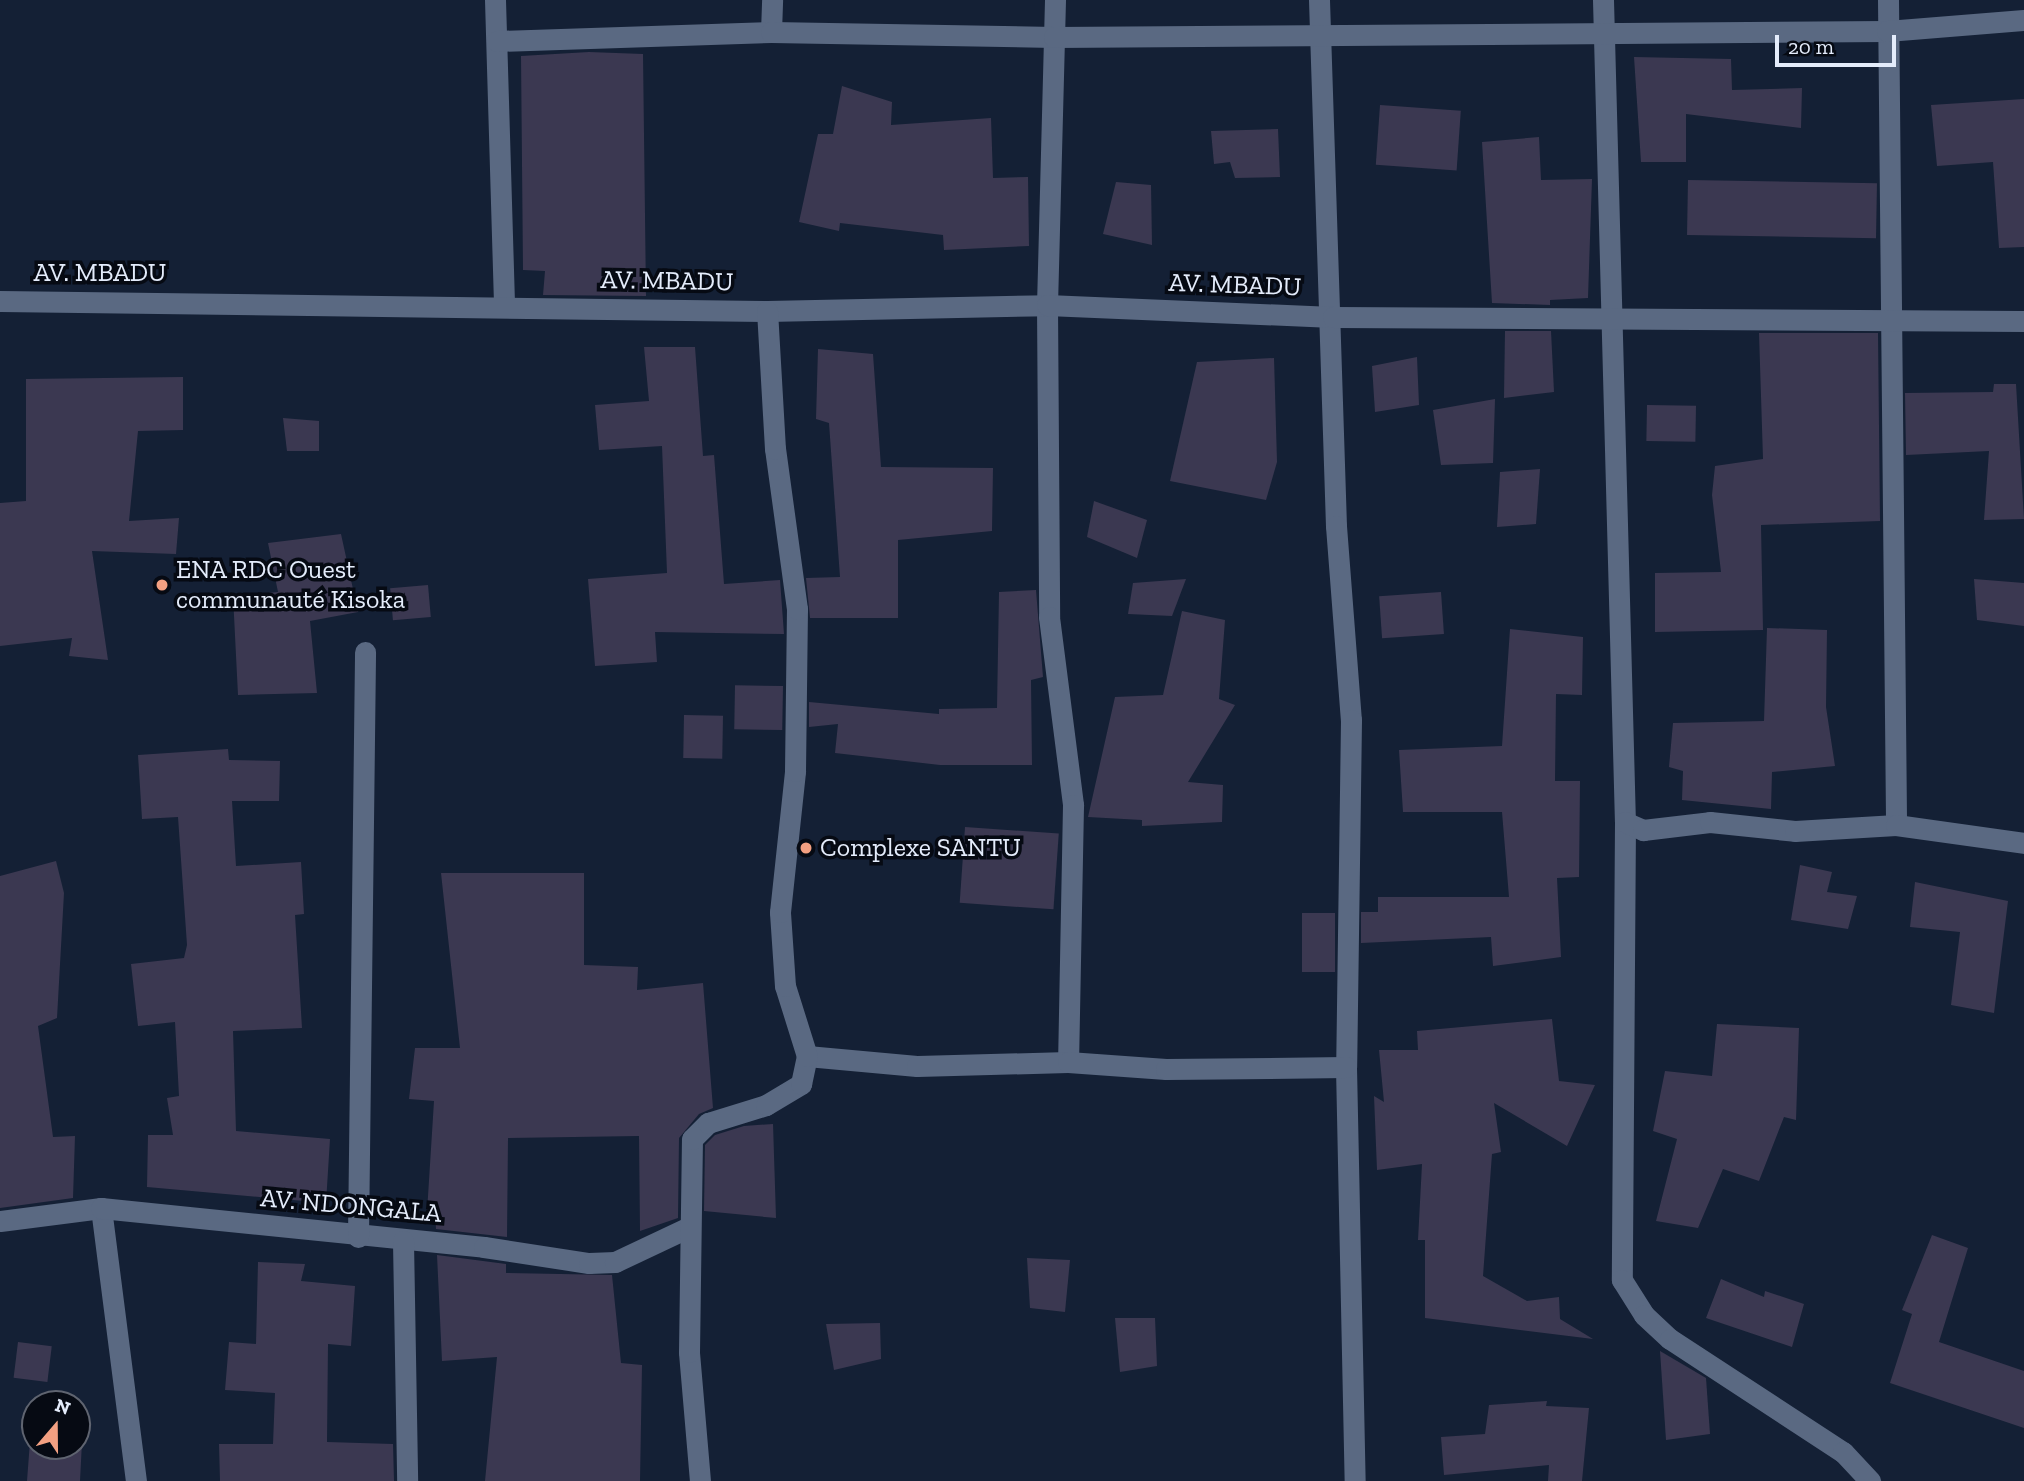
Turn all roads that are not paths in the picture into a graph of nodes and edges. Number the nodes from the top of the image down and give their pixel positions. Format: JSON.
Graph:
{"nodes":[{"id":1,"x":495,"y":0,"type":"edge"},
{"id":2,"x":772,"y":0,"type":"edge"},
{"id":3,"x":1055,"y":0,"type":"edge"},
{"id":4,"x":1319,"y":0,"type":"edge"},
{"id":5,"x":1603,"y":0,"type":"edge"},
{"id":6,"x":1888,"y":0,"type":"edge"},
{"id":7,"x":2024,"y":20,"type":"edge"},
{"id":8,"x":1887,"y":31,"type":"junction"},
{"id":9,"x":772,"y":32,"type":"junction"},
{"id":10,"x":1317,"y":35,"type":"junction"},
{"id":11,"x":1603,"y":35,"type":"junction"},
{"id":12,"x":1054,"y":37,"type":"junction"},
{"id":13,"x":497,"y":41,"type":"junction"},
{"id":14,"x":0,"y":301,"type":"edge"},
{"id":15,"x":504,"y":304,"type":"junction"},
{"id":16,"x":1047,"y":305,"type":"junction"},
{"id":17,"x":768,"y":311,"type":"junction"},
{"id":18,"x":1333,"y":317,"type":"junction"},
{"id":19,"x":1612,"y":317,"type":"junction"},
{"id":20,"x":2024,"y":321,"type":"edge"},
{"id":21,"x":1889,"y":322,"type":"junction"},
{"id":22,"x":365,"y":652,"type":"dead end"},
{"id":23,"x":1625,"y":822,"type":"junction"},
{"id":24,"x":1896,"y":825,"type":"junction"},
{"id":25,"x":2024,"y":843,"type":"edge"},
{"id":26,"x":807,"y":1056,"type":"junction"},
{"id":27,"x":1068,"y":1062,"type":"junction"},
{"id":28,"x":1346,"y":1066,"type":"junction"},
{"id":29,"x":102,"y":1208,"type":"junction"},
{"id":30,"x":0,"y":1221,"type":"edge"},
{"id":31,"x":689,"y":1227,"type":"junction"},
{"id":32,"x":358,"y":1237,"type":"junction"},
{"id":33,"x":403,"y":1241,"type":"junction"},
{"id":34,"x":136,"y":1481,"type":"edge"},
{"id":35,"x":408,"y":1481,"type":"edge"},
{"id":36,"x":699,"y":1481,"type":"edge"},
{"id":37,"x":1355,"y":1481,"type":"edge"},
{"id":38,"x":1870,"y":1481,"type":"edge"}],
"edges":[{"from":1,"to":13,"type":"street"},
{"from":2,"to":9,"type":"street"},
{"from":3,"to":12,"type":"street"},
{"from":4,"to":10,"type":"street"},
{"from":5,"to":11,"type":"street"},
{"from":6,"to":8,"type":"street"},
{"from":7,"to":8,"type":"street"},
{"from":8,"to":11,"type":"street"},
{"from":8,"to":21,"type":"street"},
{"from":9,"to":12,"type":"street"},
{"from":9,"to":13,"type":"street"},
{"from":10,"to":11,"type":"street"},
{"from":10,"to":12,"type":"street"},
{"from":10,"to":18,"type":"street"},
{"from":11,"to":19,"type":"street"},
{"from":12,"to":16,"type":"street"},
{"from":13,"to":15,"type":"street"},
{"from":14,"to":15,"type":"street","name":"AV. MBADU"},
{"from":15,"to":17,"type":"street","name":"AV. MBADU"},
{"from":16,"to":17,"type":"street","name":"AV. MBADU"},
{"from":16,"to":18,"type":"street","name":"AV. MBADU"},
{"from":16,"to":27,"type":"street"},
{"from":17,"to":26,"type":"street"},
{"from":18,"to":19,"type":"street","name":"AV. MBADU"},
{"from":18,"to":28,"type":"street"},
{"from":19,"to":21,"type":"street","name":"AV. MBADU"},
{"from":19,"to":23,"type":"street"},
{"from":20,"to":21,"type":"street","name":"AV. MBADU"},
{"from":21,"to":24,"type":"street"},
{"from":22,"to":32,"type":"street"},
{"from":23,"to":24,"type":"street"},
{"from":23,"to":38,"type":"street"},
{"from":24,"to":25,"type":"street"},
{"from":26,"to":27,"type":"street"},
{"from":26,"to":31,"type":"street"},
{"from":27,"to":28,"type":"street"},
{"from":28,"to":37,"type":"street"},
{"from":29,"to":30,"type":"street","name":"AV. NDONGALA"},
{"from":29,"to":32,"type":"street","name":"AV. NDONGALA"},
{"from":29,"to":34,"type":"street"},
{"from":31,"to":33,"type":"street","name":"AV. NDONGALA"},
{"from":31,"to":36,"type":"street"},
{"from":32,"to":33,"type":"street","name":"AV. NDONGALA"},
{"from":33,"to":35,"type":"street"}]}
